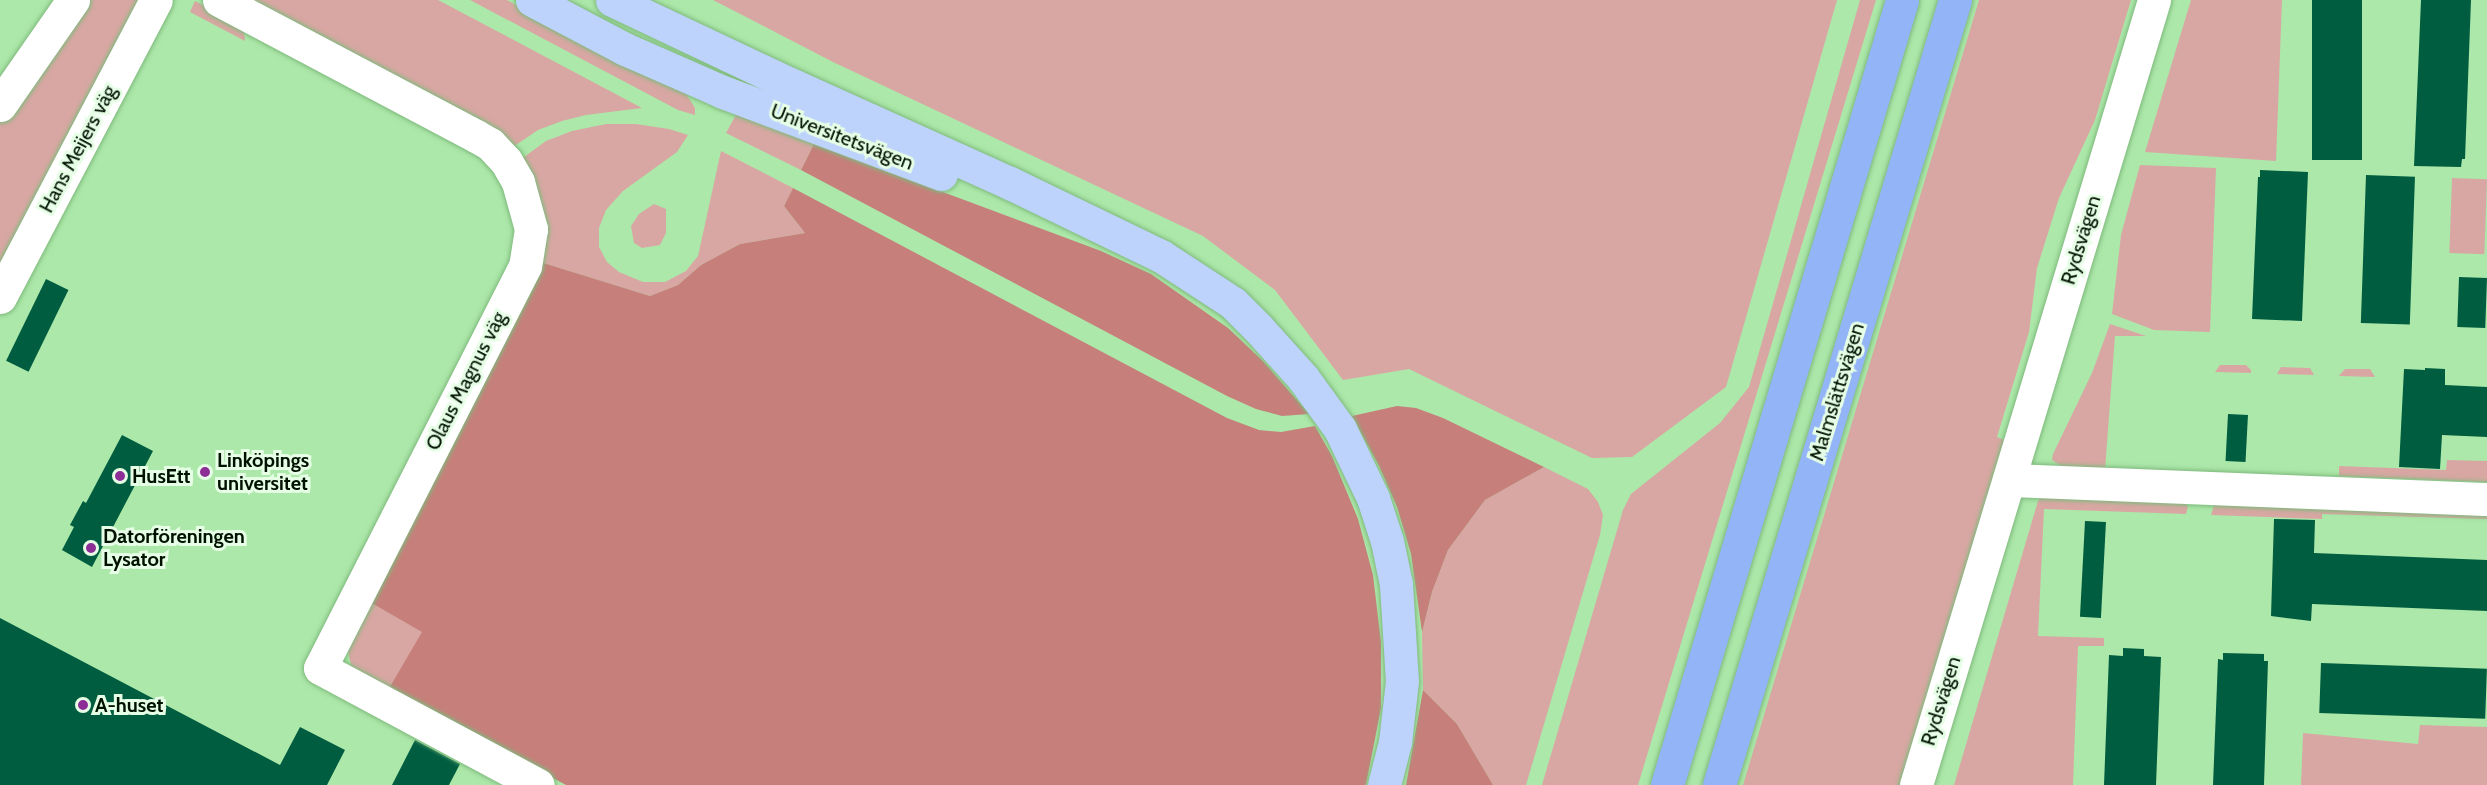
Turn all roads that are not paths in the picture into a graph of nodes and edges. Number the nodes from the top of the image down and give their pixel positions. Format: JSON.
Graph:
{"nodes":[{"id":1,"x":73,"y":0,"type":"edge"},
{"id":2,"x":156,"y":0,"type":"edge"},
{"id":3,"x":219,"y":0,"type":"edge"},
{"id":4,"x":532,"y":0,"type":"edge"},
{"id":5,"x":612,"y":0,"type":"edge"},
{"id":6,"x":1902,"y":0,"type":"edge"},
{"id":7,"x":1955,"y":0,"type":"edge"},
{"id":8,"x":2154,"y":0,"type":"edge"},
{"id":9,"x":0,"y":105,"type":"edge"},
{"id":10,"x":1161,"y":256,"type":"junction"},
{"id":11,"x":0,"y":297,"type":"edge"},
{"id":12,"x":2009,"y":480,"type":"junction"},
{"id":13,"x":2487,"y":499,"type":"edge"},
{"id":14,"x":538,"y":785,"type":"edge"},
{"id":15,"x":1384,"y":785,"type":"edge"},
{"id":16,"x":1667,"y":785,"type":"edge"},
{"id":17,"x":1719,"y":785,"type":"edge"},
{"id":18,"x":1916,"y":785,"type":"edge"}],
"edges":[{"from":1,"to":9,"type":"street"},
{"from":2,"to":11,"type":"street","name":"Hans Meijers väg"},
{"from":3,"to":14,"type":"street","name":"Olaus Magnus väg"},
{"from":4,"to":10,"type":"main road","name":"Universitetsvägen"},
{"from":5,"to":10,"type":"main road","name":"Universitetsvägen"},
{"from":6,"to":16,"type":"highway"},
{"from":7,"to":17,"type":"highway","name":"Malmslättsvägen"},
{"from":8,"to":12,"type":"street","name":"Rydsvägen"},
{"from":10,"to":15,"type":"main road","name":"Universitetsvägen"},
{"from":12,"to":13,"type":"street"},
{"from":12,"to":18,"type":"street","name":"Rydsvägen"}]}
